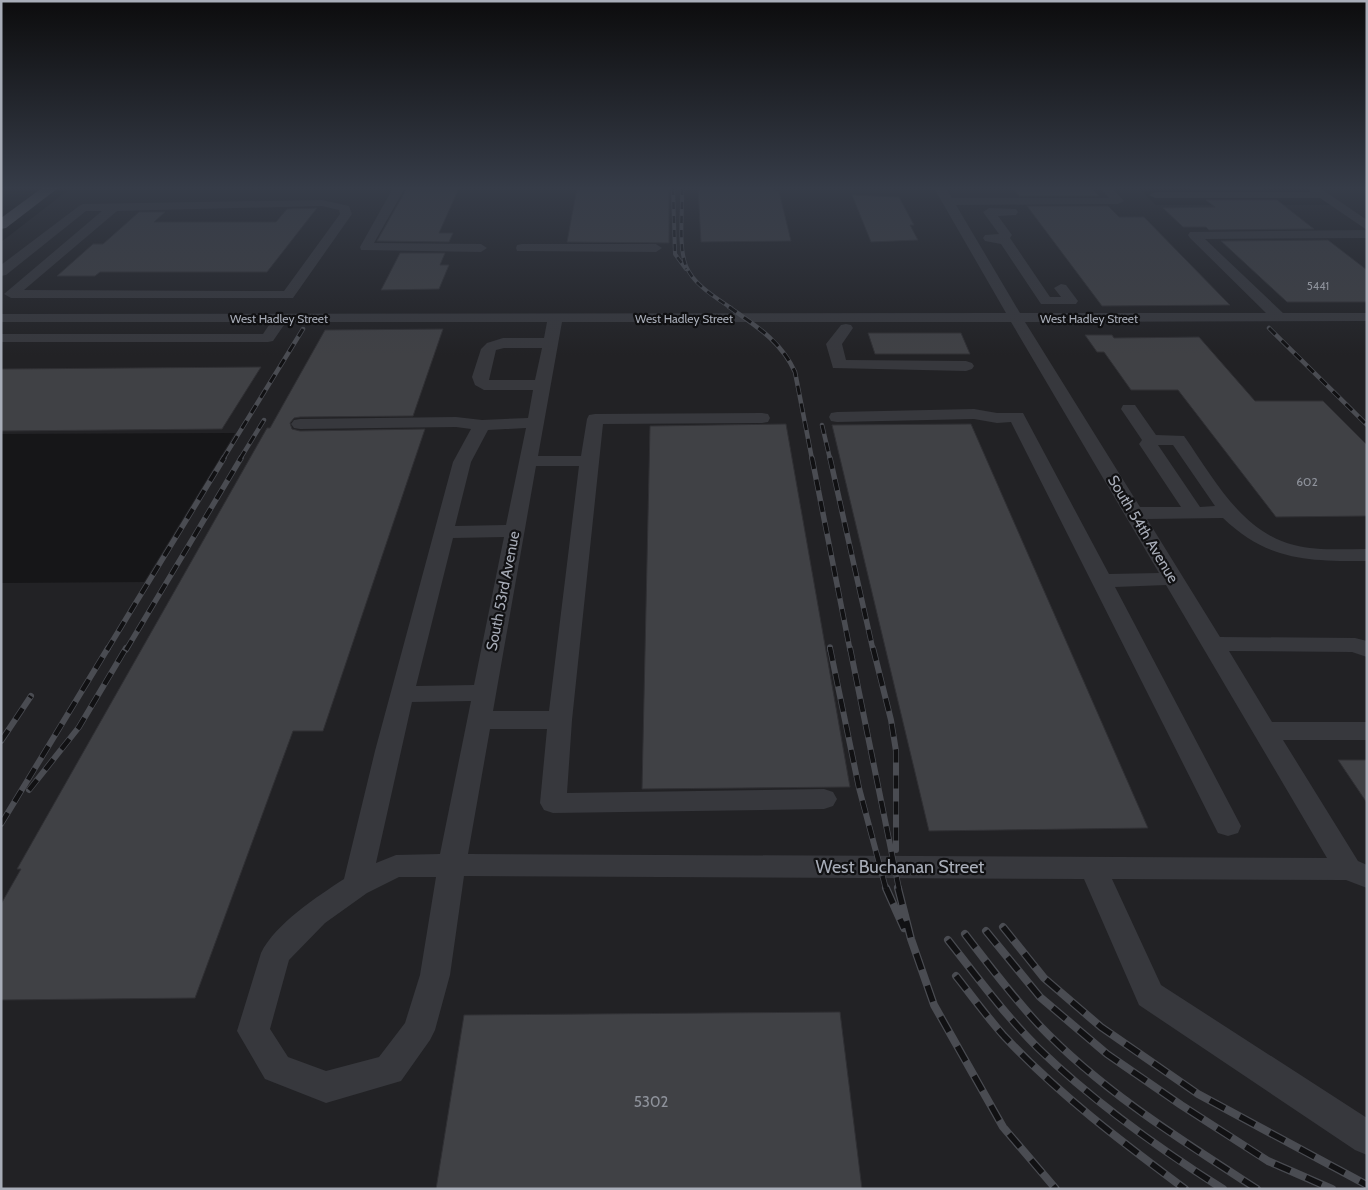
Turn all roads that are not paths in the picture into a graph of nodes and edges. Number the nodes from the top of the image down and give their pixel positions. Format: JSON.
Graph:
{"nodes":[{"id":1,"x":37,"y":244,"type":"edge"},
{"id":2,"x":69,"y":244,"type":"edge"},
{"id":3,"x":325,"y":244,"type":"edge"},
{"id":4,"x":368,"y":244,"type":"edge"},
{"id":5,"x":972,"y":244,"type":"edge"},
{"id":6,"x":1008,"y":244,"type":"edge"},
{"id":7,"x":1203,"y":244,"type":"edge"},
{"id":8,"x":481,"y":248,"type":"dead end"},
{"id":9,"x":522,"y":248,"type":"dead end"},
{"id":10,"x":656,"y":248,"type":"dead end"},
{"id":11,"x":1,"y":272,"type":"edge"},
{"id":12,"x":1061,"y":288,"type":"dead end"},
{"id":13,"x":6,"y":294,"type":"edge"},
{"id":14,"x":1279,"y":317,"type":"junction"},
{"id":15,"x":1367,"y":317,"type":"edge"},
{"id":16,"x":1,"y":318,"type":"edge"},
{"id":17,"x":150,"y":318,"type":"junction"},
{"id":18,"x":281,"y":318,"type":"junction"},
{"id":19,"x":555,"y":318,"type":"junction"},
{"id":20,"x":1016,"y":318,"type":"junction"},
{"id":21,"x":846,"y":328,"type":"dead end"},
{"id":22,"x":1,"y":338,"type":"edge"},
{"id":23,"x":132,"y":338,"type":"junction"},
{"id":24,"x":550,"y":343,"type":"junction"},
{"id":25,"x":966,"y":366,"type":"dead end"},
{"id":26,"x":542,"y":384,"type":"junction"},
{"id":27,"x":1129,"y":409,"type":"dead end"},
{"id":28,"x":837,"y":417,"type":"dead end"},
{"id":29,"x":762,"y":418,"type":"dead end"},
{"id":30,"x":535,"y":423,"type":"junction"},
{"id":31,"x":300,"y":424,"type":"dead end"},
{"id":32,"x":482,"y":425,"type":"junction"},
{"id":33,"x":1151,"y":440,"type":"junction"},
{"id":34,"x":589,"y":460,"type":"junction"},
{"id":35,"x":528,"y":461,"type":"junction"},
{"id":36,"x":1194,"y":512,"type":"junction"},
{"id":37,"x":1228,"y":512,"type":"junction"},
{"id":38,"x":1133,"y":513,"type":"junction"},
{"id":39,"x":514,"y":531,"type":"junction"},
{"id":40,"x":445,"y":532,"type":"junction"},
{"id":41,"x":1367,"y":555,"type":"edge"},
{"id":42,"x":1173,"y":579,"type":"junction"},
{"id":43,"x":1102,"y":581,"type":"junction"},
{"id":44,"x":1212,"y":644,"type":"junction"},
{"id":45,"x":1367,"y":650,"type":"edge"},
{"id":46,"x":484,"y":693,"type":"junction"},
{"id":47,"x":403,"y":694,"type":"junction"},
{"id":48,"x":478,"y":720,"type":"junction"},
{"id":49,"x":560,"y":720,"type":"junction"},
{"id":50,"x":1264,"y":731,"type":"junction"},
{"id":51,"x":1367,"y":732,"type":"edge"},
{"id":52,"x":824,"y":799,"type":"dead end"},
{"id":53,"x":1228,"y":826,"type":"dead end"},
{"id":54,"x":452,"y":865,"type":"junction"},
{"id":55,"x":1093,"y":868,"type":"junction"},
{"id":56,"x":1357,"y":873,"type":"edge"},
{"id":57,"x":357,"y":885,"type":"junction"},
{"id":58,"x":1367,"y":1138,"type":"edge"}],
"edges":[{"from":1,"to":11,"type":"street"},
{"from":2,"to":13,"type":"street"},
{"from":3,"to":13,"type":"street"},
{"from":4,"to":8,"type":"street"},
{"from":5,"to":20,"type":"street","name":"South 54th Avenue"},
{"from":6,"to":12,"type":"street"},
{"from":7,"to":14,"type":"street"},
{"from":9,"to":10,"type":"street"},
{"from":14,"to":15,"type":"street","name":"West Hadley Street"},
{"from":14,"to":20,"type":"street","name":"West Hadley Street"},
{"from":16,"to":17,"type":"street","name":"West Hadley Street"},
{"from":17,"to":18,"type":"street","name":"West Hadley Street"},
{"from":17,"to":23,"type":"street"},
{"from":18,"to":19,"type":"street","name":"West Hadley Street"},
{"from":18,"to":23,"type":"street"},
{"from":19,"to":20,"type":"street","name":"West Hadley Street"},
{"from":19,"to":24,"type":"street","name":"South 53rd Avenue"},
{"from":20,"to":38,"type":"street","name":"South 54th Avenue"},
{"from":21,"to":25,"type":"street"},
{"from":22,"to":23,"type":"street"},
{"from":24,"to":26,"type":"street","name":"South 53rd Avenue"},
{"from":24,"to":26,"type":"street"},
{"from":26,"to":30,"type":"street","name":"South 53rd Avenue"},
{"from":27,"to":33,"type":"street"},
{"from":28,"to":43,"type":"street"},
{"from":29,"to":34,"type":"street"},
{"from":30,"to":32,"type":"street"},
{"from":30,"to":35,"type":"street","name":"South 53rd Avenue"},
{"from":31,"to":32,"type":"street"},
{"from":32,"to":40,"type":"street"},
{"from":33,"to":36,"type":"street"},
{"from":33,"to":37,"type":"street"},
{"from":34,"to":35,"type":"street"},
{"from":34,"to":49,"type":"street"},
{"from":35,"to":39,"type":"street","name":"South 53rd Avenue"},
{"from":36,"to":37,"type":"street"},
{"from":36,"to":38,"type":"street"},
{"from":37,"to":41,"type":"street"},
{"from":38,"to":42,"type":"street","name":"South 54th Avenue"},
{"from":39,"to":40,"type":"street"},
{"from":39,"to":46,"type":"street","name":"South 53rd Avenue"},
{"from":40,"to":47,"type":"street"},
{"from":42,"to":43,"type":"street"},
{"from":42,"to":44,"type":"street","name":"South 54th Avenue"},
{"from":43,"to":53,"type":"street"},
{"from":44,"to":45,"type":"street"},
{"from":44,"to":50,"type":"street","name":"South 54th Avenue"},
{"from":46,"to":47,"type":"street"},
{"from":46,"to":48,"type":"street","name":"South 53rd Avenue"},
{"from":47,"to":57,"type":"street"},
{"from":48,"to":49,"type":"street"},
{"from":48,"to":54,"type":"street","name":"South 53rd Avenue"},
{"from":49,"to":52,"type":"street"},
{"from":50,"to":51,"type":"street"},
{"from":50,"to":56,"type":"street","name":"South 54th Avenue"},
{"from":54,"to":55,"type":"street","name":"West Buchanan Street"},
{"from":54,"to":57,"type":"street","name":"West Buchanan Street"},
{"from":54,"to":57,"type":"street","name":"South 53rd Avenue"},
{"from":55,"to":56,"type":"street","name":"West Buchanan Street"},
{"from":55,"to":58,"type":"street"}]}
